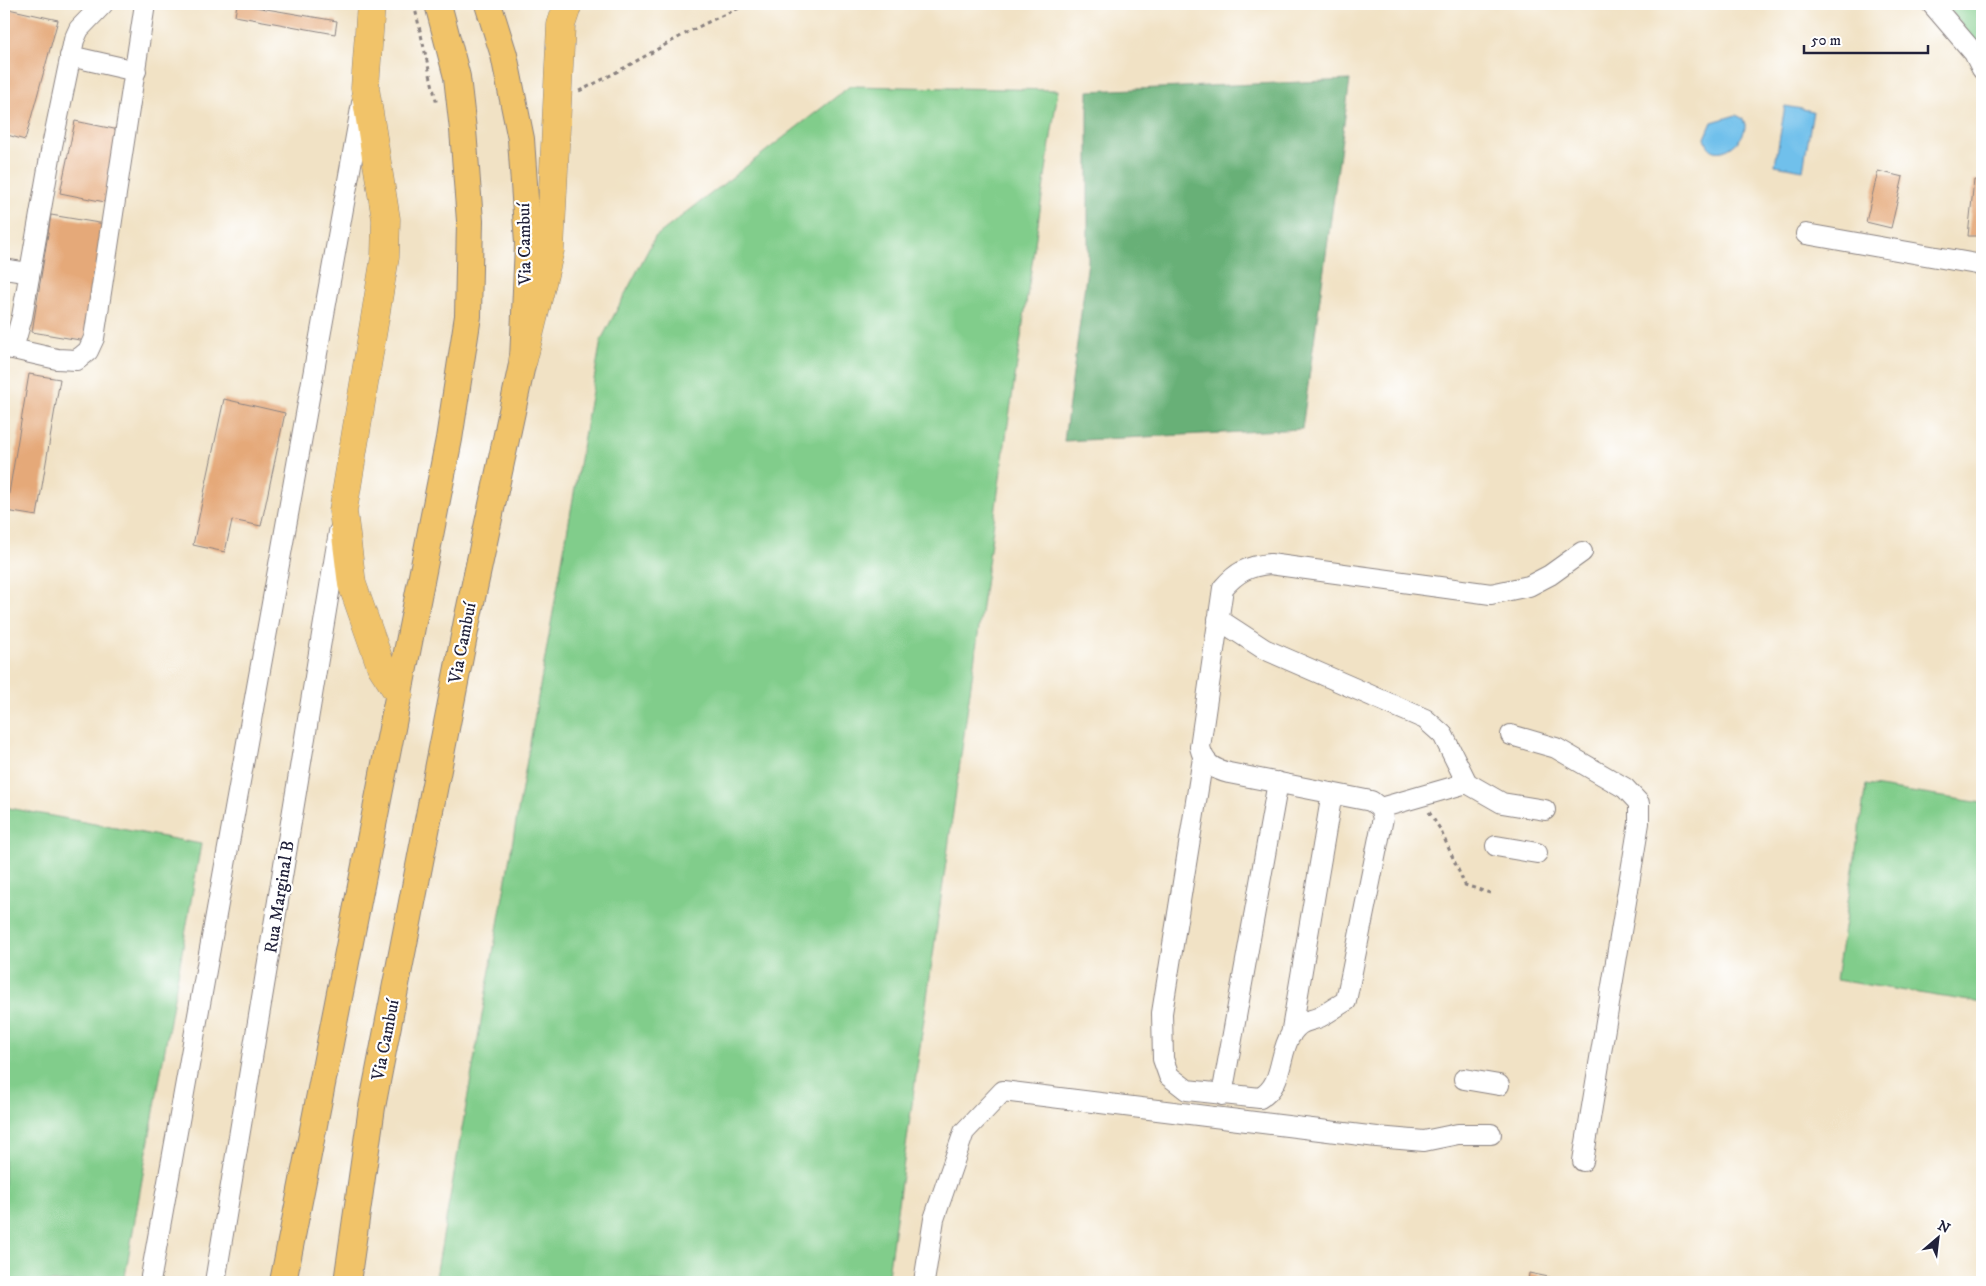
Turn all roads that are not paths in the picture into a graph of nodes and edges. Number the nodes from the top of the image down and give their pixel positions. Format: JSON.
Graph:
{"nodes":[{"id":1,"x":103,"y":4,"type":"edge"},
{"id":2,"x":145,"y":4,"type":"edge"},
{"id":3,"x":371,"y":4,"type":"edge"},
{"id":4,"x":438,"y":4,"type":"edge"},
{"id":5,"x":488,"y":4,"type":"edge"},
{"id":6,"x":568,"y":4,"type":"edge"},
{"id":7,"x":1932,"y":4,"type":"edge"},
{"id":8,"x":70,"y":56,"type":"junction"},
{"id":9,"x":1982,"y":69,"type":"edge"},
{"id":10,"x":136,"y":71,"type":"junction"},
{"id":11,"x":365,"y":88,"type":"junction"},
{"id":12,"x":1806,"y":234,"type":"dead end"},
{"id":13,"x":1982,"y":265,"type":"edge"},
{"id":14,"x":4,"y":269,"type":"edge"},
{"id":15,"x":29,"y":273,"type":"junction"},
{"id":16,"x":9,"y":348,"type":"edge"},
{"id":17,"x":523,"y":360,"type":"junction"},
{"id":18,"x":343,"y":511,"type":"junction"},
{"id":19,"x":1582,"y":552,"type":"dead end"},
{"id":20,"x":1218,"y":619,"type":"junction"},
{"id":21,"x":399,"y":694,"type":"junction"},
{"id":22,"x":1511,"y":735,"type":"dead end"},
{"id":23,"x":1203,"y":758,"type":"junction"},
{"id":24,"x":1278,"y":782,"type":"junction"},
{"id":25,"x":1468,"y":783,"type":"junction"},
{"id":26,"x":1332,"y":793,"type":"junction"},
{"id":27,"x":1380,"y":808,"type":"junction"},
{"id":28,"x":1545,"y":810,"type":"dead end"},
{"id":29,"x":1496,"y":846,"type":"dead end"},
{"id":30,"x":1537,"y":853,"type":"dead end"},
{"id":31,"x":1291,"y":1035,"type":"junction"},
{"id":32,"x":1464,"y":1078,"type":"dead end"},
{"id":33,"x":1499,"y":1085,"type":"dead end"},
{"id":34,"x":1222,"y":1095,"type":"junction"},
{"id":35,"x":1491,"y":1134,"type":"dead end"},
{"id":36,"x":1583,"y":1161,"type":"dead end"},
{"id":37,"x":150,"y":1282,"type":"edge"},
{"id":38,"x":215,"y":1282,"type":"edge"},
{"id":39,"x":283,"y":1282,"type":"edge"},
{"id":40,"x":347,"y":1282,"type":"edge"},
{"id":41,"x":924,"y":1282,"type":"edge"}],
"edges":[{"from":1,"to":8,"type":"street"},
{"from":2,"to":10,"type":"street"},
{"from":3,"to":11,"type":"highway"},
{"from":4,"to":21,"type":"main road"},
{"from":5,"to":17,"type":"main road","name":"Via Cambuí"},
{"from":6,"to":17,"type":"highway"},
{"from":7,"to":9,"type":"street"},
{"from":8,"to":10,"type":"street"},
{"from":8,"to":15,"type":"street"},
{"from":10,"to":16,"type":"street"},
{"from":11,"to":18,"type":"highway"},
{"from":11,"to":37,"type":"street"},
{"from":12,"to":13,"type":"street"},
{"from":14,"to":15,"type":"street"},
{"from":15,"to":16,"type":"street"},
{"from":17,"to":40,"type":"main road","name":"Via Cambuí"},
{"from":18,"to":21,"type":"highway"},
{"from":18,"to":38,"type":"street","name":"Rua Marginal B"},
{"from":19,"to":20,"type":"street"},
{"from":20,"to":23,"type":"street"},
{"from":20,"to":25,"type":"street"},
{"from":21,"to":39,"type":"main road"},
{"from":22,"to":36,"type":"street"},
{"from":23,"to":24,"type":"street"},
{"from":23,"to":34,"type":"street"},
{"from":24,"to":26,"type":"street"},
{"from":24,"to":34,"type":"street"},
{"from":25,"to":27,"type":"street"},
{"from":25,"to":28,"type":"street"},
{"from":26,"to":27,"type":"street"},
{"from":26,"to":31,"type":"street"},
{"from":27,"to":31,"type":"street"},
{"from":29,"to":30,"type":"street"},
{"from":31,"to":34,"type":"street"},
{"from":32,"to":33,"type":"street"},
{"from":35,"to":41,"type":"street"}]}
